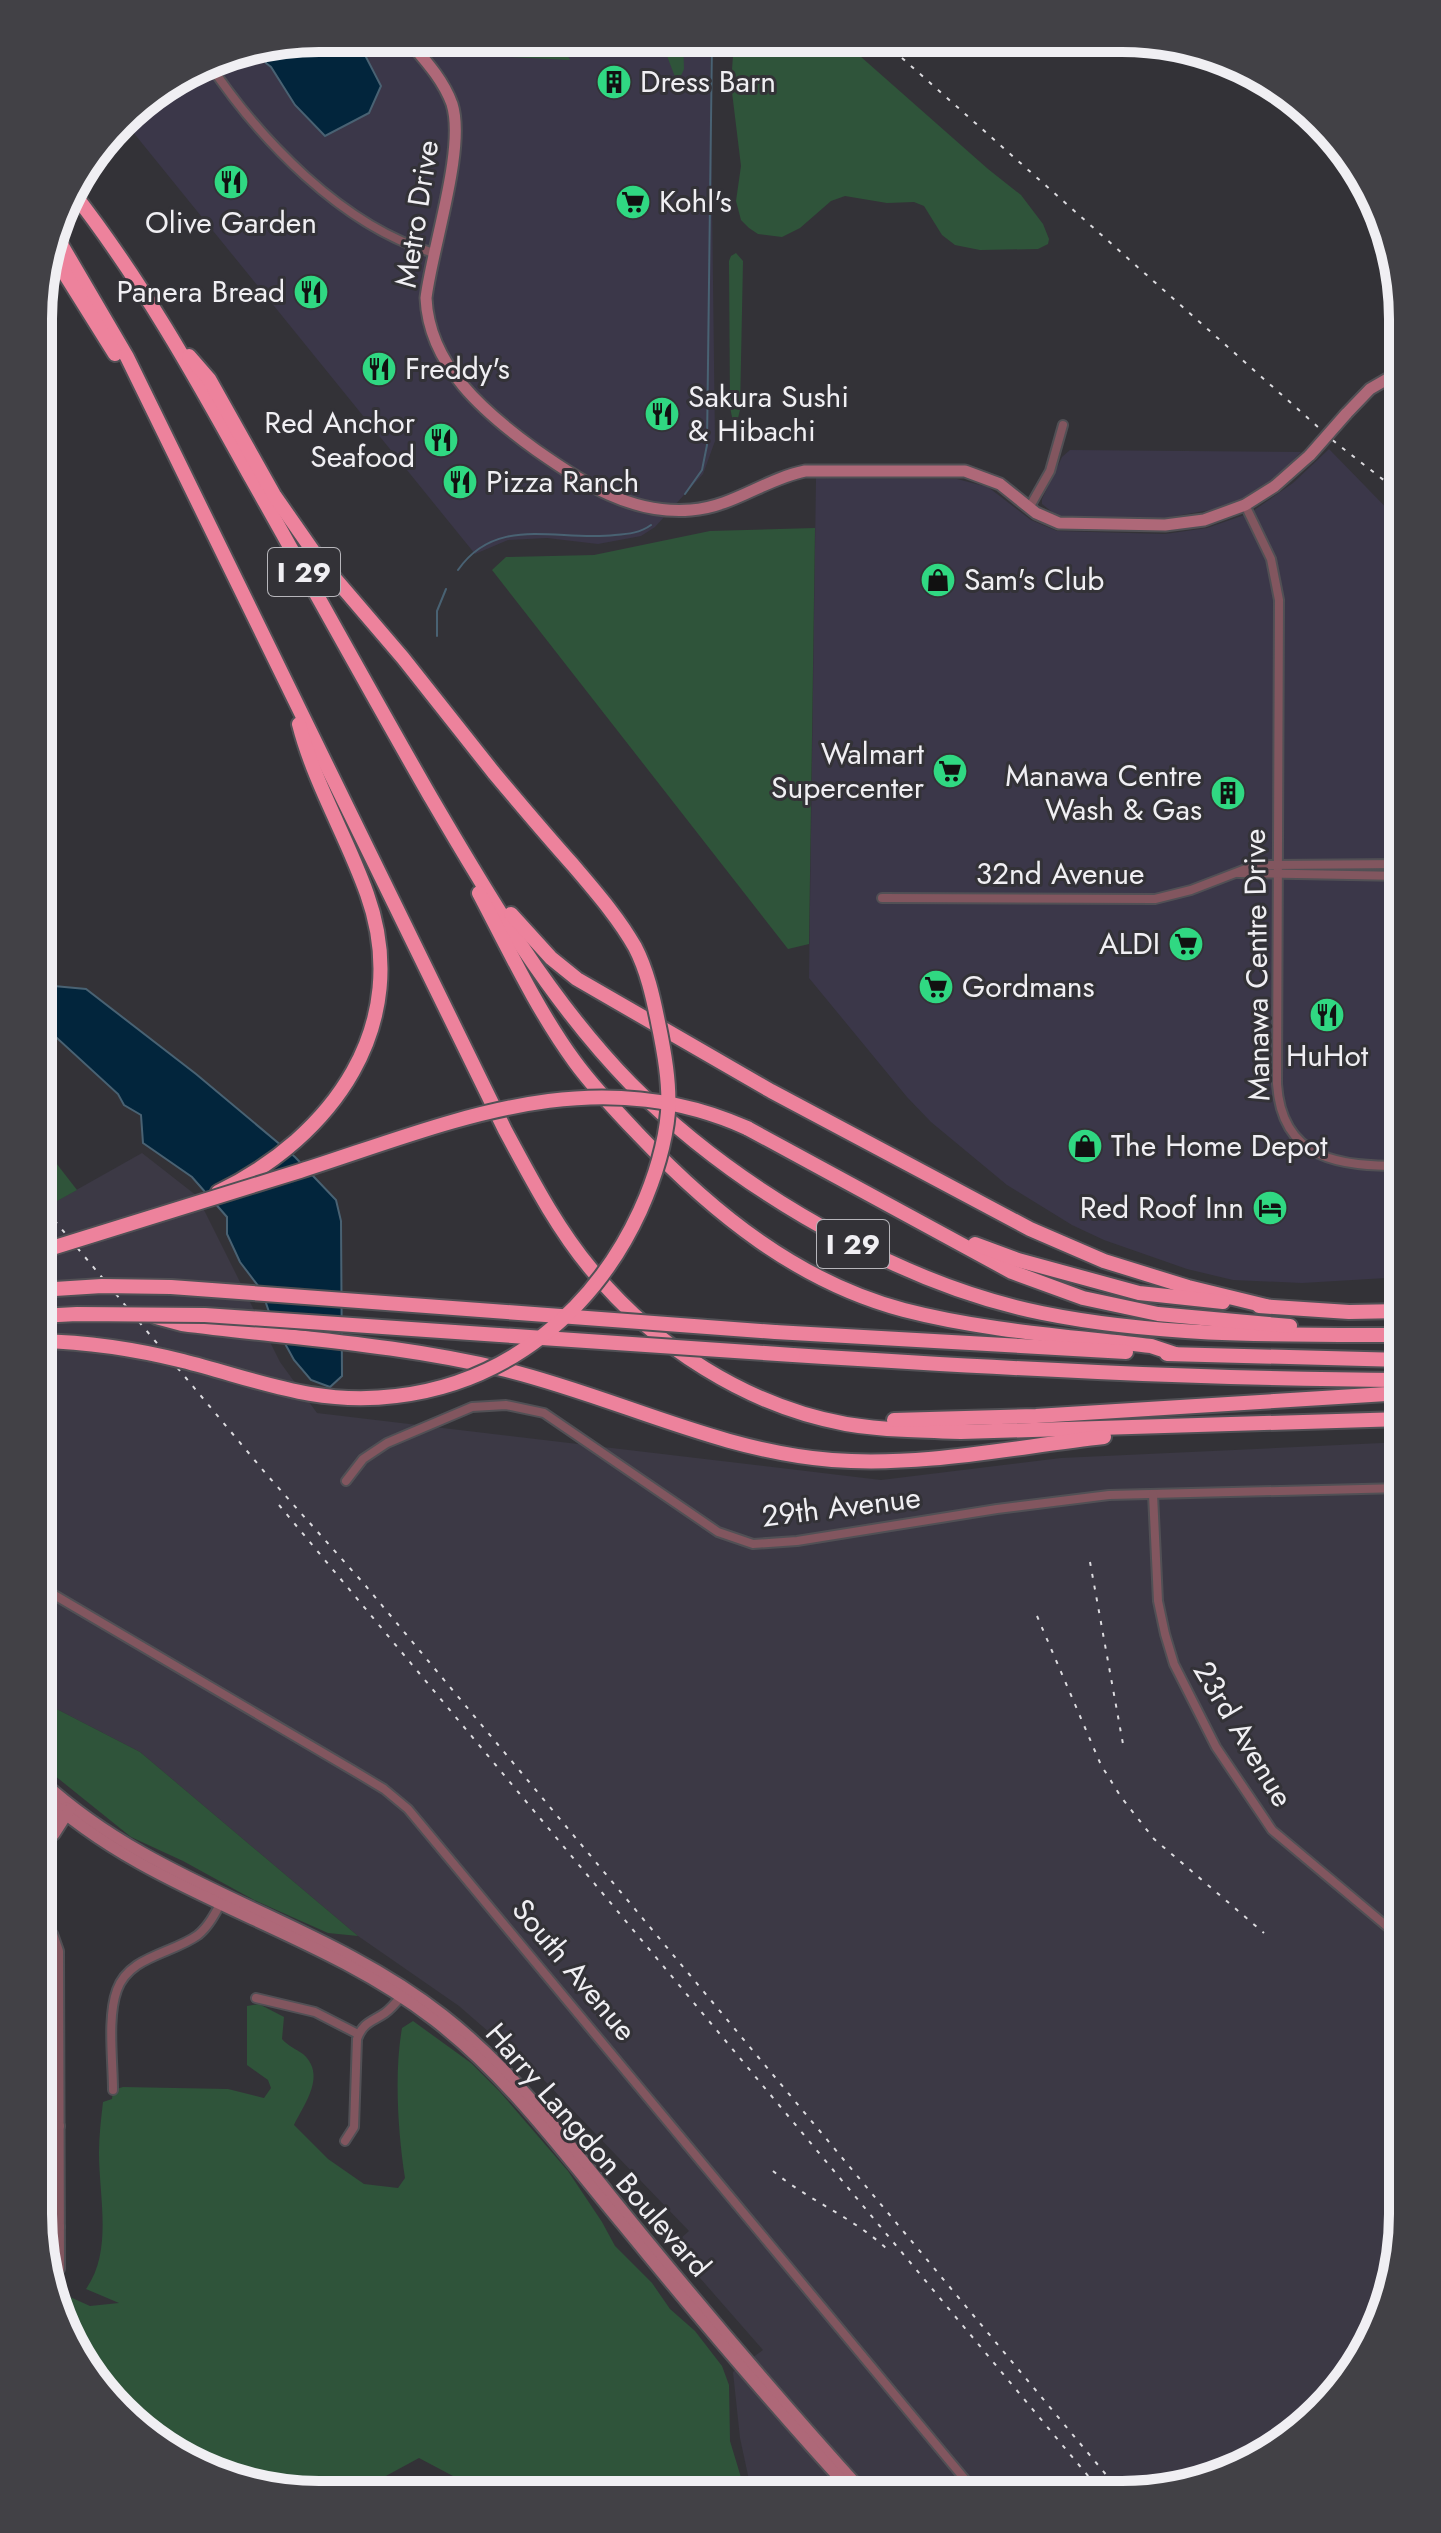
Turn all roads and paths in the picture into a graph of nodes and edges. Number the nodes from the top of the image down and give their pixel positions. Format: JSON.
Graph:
{"nodes":[{"id":1,"x":417,"y":52,"type":"edge"},
{"id":2,"x":216,"y":73,"type":"edge"},
{"id":3,"x":80,"y":202,"type":"edge"},
{"id":4,"x":62,"y":247,"type":"edge"},
{"id":5,"x":434,"y":253,"type":"junction"},
{"id":6,"x":58,"y":264,"type":"edge"},
{"id":7,"x":172,"y":338,"type":"junction"},
{"id":8,"x":1389,"y":378,"type":"edge"},
{"id":9,"x":150,"y":407,"type":"junction"},
{"id":10,"x":1063,"y":425,"type":"dead end"},
{"id":11,"x":1245,"y":505,"type":"junction"},
{"id":12,"x":1029,"y":508,"type":"junction"},
{"id":13,"x":290,"y":689,"type":"junction"},
{"id":14,"x":436,"y":806,"type":"junction"},
{"id":15,"x":462,"y":851,"type":"junction"},
{"id":16,"x":1277,"y":864,"type":"junction"},
{"id":17,"x":1389,"y":864,"type":"edge"},
{"id":18,"x":1233,"y":873,"type":"junction"},
{"id":19,"x":1277,"y":876,"type":"junction"},
{"id":20,"x":1389,"y":876,"type":"edge"},
{"id":21,"x":882,"y":898,"type":"dead end"},
{"id":22,"x":1389,"y":1165,"type":"edge"},
{"id":23,"x":196,"y":1203,"type":"junction"},
{"id":24,"x":931,"y":1228,"type":"junction"},
{"id":25,"x":52,"y":1248,"type":"edge"},
{"id":26,"x":52,"y":1289,"type":"edge"},
{"id":27,"x":1266,"y":1306,"type":"junction"},
{"id":28,"x":1388,"y":1311,"type":"edge"},
{"id":29,"x":144,"y":1313,"type":"junction"},
{"id":30,"x":52,"y":1316,"type":"edge"},
{"id":31,"x":1388,"y":1333,"type":"edge"},
{"id":32,"x":1388,"y":1334,"type":"edge"},
{"id":33,"x":52,"y":1342,"type":"edge"},
{"id":34,"x":1175,"y":1354,"type":"junction"},
{"id":35,"x":1388,"y":1360,"type":"edge"},
{"id":36,"x":1388,"y":1380,"type":"edge"},
{"id":37,"x":1388,"y":1394,"type":"edge"},
{"id":38,"x":764,"y":1399,"type":"junction"},
{"id":39,"x":1388,"y":1420,"type":"edge"},
{"id":40,"x":1217,"y":1426,"type":"junction"},
{"id":41,"x":346,"y":1481,"type":"dead end"},
{"id":42,"x":1388,"y":1488,"type":"edge"},
{"id":43,"x":1153,"y":1494,"type":"junction"},
{"id":44,"x":52,"y":1594,"type":"edge"},
{"id":45,"x":52,"y":1794,"type":"edge"},
{"id":46,"x":52,"y":1801,"type":"edge"},
{"id":47,"x":66,"y":1811,"type":"junction"},
{"id":48,"x":52,"y":1827,"type":"edge"},
{"id":49,"x":82,"y":1827,"type":"junction"},
{"id":50,"x":52,"y":1829,"type":"edge"},
{"id":51,"x":223,"y":1899,"type":"junction"},
{"id":52,"x":1388,"y":1927,"type":"edge"},
{"id":53,"x":52,"y":1933,"type":"edge"},
{"id":54,"x":404,"y":1993,"type":"junction"},
{"id":55,"x":256,"y":1998,"type":"dead end"},
{"id":56,"x":52,"y":2022,"type":"edge"},
{"id":57,"x":59,"y":2022,"type":"junction"},
{"id":58,"x":358,"y":2034,"type":"junction"},
{"id":59,"x":113,"y":2090,"type":"dead end"},
{"id":60,"x":52,"y":2126,"type":"edge"},
{"id":61,"x":60,"y":2126,"type":"junction"},
{"id":62,"x":345,"y":2141,"type":"dead end"},
{"id":63,"x":53,"y":2227,"type":"edge"},
{"id":64,"x":60,"y":2227,"type":"junction"},
{"id":65,"x":60,"y":2269,"type":"dead end"},
{"id":66,"x":842,"y":2481,"type":"edge"},
{"id":67,"x":854,"y":2481,"type":"edge"},
{"id":68,"x":966,"y":2481,"type":"edge"}],
"edges":[{"from":1,"to":5,"type":"main road","name":"Metro Drive"},
{"from":2,"to":5,"type":"street"},
{"from":3,"to":7,"type":"highway","number":"I 29"},
{"from":4,"to":9,"type":"highway","number":"I 29"},
{"from":5,"to":12,"type":"main road","name":"Metro Drive"},
{"from":6,"to":9,"type":"highway"},
{"from":7,"to":14,"type":"highway","number":"I 29"},
{"from":7,"to":33,"type":"highway","bridge":true},
{"from":8,"to":11,"type":"main road","name":"Metro Drive","bridge":true},
{"from":9,"to":13,"type":"highway","number":"I 29"},
{"from":10,"to":12,"type":"street"},
{"from":11,"to":12,"type":"main road","name":"Metro Drive"},
{"from":11,"to":16,"type":"street","name":"Manawa Centre Drive"},
{"from":13,"to":23,"type":"highway","bridge":true},
{"from":13,"to":38,"type":"highway","number":"I 29"},
{"from":14,"to":15,"type":"highway","number":"I 29"},
{"from":14,"to":34,"type":"highway"},
{"from":15,"to":27,"type":"highway"},
{"from":15,"to":32,"type":"highway","number":"I 29"},
{"from":16,"to":17,"type":"street","name":"32nd Avenue"},
{"from":16,"to":18,"type":"street","name":"32nd Avenue"},
{"from":16,"to":19,"type":"street","name":"Manawa Centre Drive"},
{"from":18,"to":19,"type":"street","name":"32nd Avenue"},
{"from":18,"to":21,"type":"street","name":"32nd Avenue"},
{"from":19,"to":20,"type":"street","name":"32nd Avenue"},
{"from":19,"to":22,"type":"street","name":"Manawa Centre Drive"},
{"from":23,"to":24,"type":"highway","bridge":true},
{"from":23,"to":25,"type":"highway","bridge":true},
{"from":24,"to":27,"type":"highway"},
{"from":24,"to":31,"type":"highway"},
{"from":26,"to":34,"type":"highway","bridge":true},
{"from":27,"to":28,"type":"highway"},
{"from":29,"to":30,"type":"highway","bridge":true},
{"from":29,"to":36,"type":"highway","bridge":true},
{"from":29,"to":40,"type":"highway","bridge":true},
{"from":34,"to":35,"type":"highway"},
{"from":37,"to":38,"type":"highway"},
{"from":38,"to":40,"type":"highway","number":"I 29"},
{"from":39,"to":40,"type":"highway","number":"I 29"},
{"from":41,"to":43,"type":"street","name":"29th Avenue"},
{"from":42,"to":43,"type":"street","name":"29th Avenue"},
{"from":43,"to":52,"type":"street","name":"23rd Avenue"},
{"from":44,"to":68,"type":"street","name":"South Avenue"},
{"from":45,"to":47,"type":"main road","name":"Harry Langdon Boulevard"},
{"from":46,"to":47,"type":"main road","name":"Harry Langdon Boulevard"},
{"from":47,"to":48,"type":"main road"},
{"from":47,"to":49,"type":"main road","name":"Harry Langdon Boulevard"},
{"from":47,"to":51,"type":"main road","name":"Harry Langdon Boulevard"},
{"from":49,"to":50,"type":"main road"},
{"from":49,"to":51,"type":"main road","name":"Harry Langdon Boulevard"},
{"from":51,"to":54,"type":"main road","name":"Harry Langdon Boulevard"},
{"from":51,"to":59,"type":"street"},
{"from":53,"to":57,"type":"street"},
{"from":54,"to":58,"type":"street"},
{"from":54,"to":66,"type":"main road","name":"Harry Langdon Boulevard"},
{"from":54,"to":67,"type":"main road","name":"Harry Langdon Boulevard"},
{"from":55,"to":58,"type":"street"},
{"from":56,"to":57,"type":"street"},
{"from":57,"to":61,"type":"street"},
{"from":58,"to":62,"type":"street"},
{"from":60,"to":61,"type":"street"},
{"from":61,"to":64,"type":"street"},
{"from":63,"to":64,"type":"street"},
{"from":64,"to":65,"type":"street"}]}
